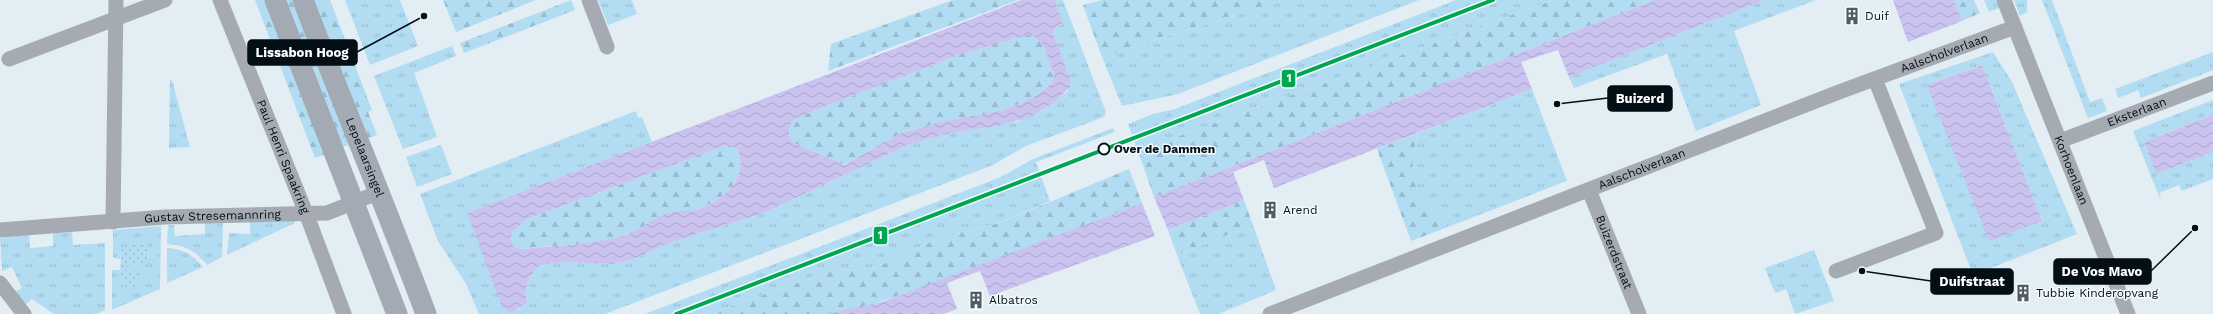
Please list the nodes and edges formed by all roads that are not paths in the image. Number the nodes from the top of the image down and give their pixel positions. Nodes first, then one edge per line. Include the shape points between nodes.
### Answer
1 (116, 0) edge
2 (165, 0) edge
3 (220, 0) edge
4 (275, 0) edge
5 (303, 0) edge
6 (589, 0) edge
7 (2004, 0) edge
8 (116, 20) junction
9 (2015, 27) junction
10 (607, 47) dead end
11 (9, 59) dead end
12 (1875, 79) junction
13 (2213, 83) edge
14 (2060, 141) junction
15 (1589, 190) junction
16 (380, 192) junction
17 (355, 202) junction
18 (306, 213) junction
19 (113, 222) junction
20 (0, 230) edge
21 (1836, 271) dead end
22 (0, 283) edge
23 (1306, 308) edge
24 (24, 314) edge
25 (344, 314) edge
26 (396, 314) edge
27 (426, 314) edge
28 (1270, 314) edge
29 (1639, 314) edge
30 (2128, 314) edge

1 - 8 street
2 - 8 street
3 - 18 street, Paul Henri Spaakring
4 - 17 street via 335,157
5 - 16 street, Lepelaarsingel via 363,156
6 - 10 street
7 - 9 street, Korhoenlaan
8 - 11 street
8 - 19 street
9 - 12 street, Aalscholverlaan
9 - 14 street, Korhoenlaan
12 - 15 street, Aalscholverlaan
12 - 21 street via 1936,233
13 - 14 street, Eksterlaan
14 - 30 street, Korhoenlaan
15 - 23 street, Aalscholverlaan
15 - 29 street, Buizerdstraat
16 - 17 street, Gustav Stresemannring
16 - 27 street, Lepelaarsingel
17 - 18 street, Gustav Stresemannring via 326,213
17 - 26 street
18 - 19 street, Gustav Stresemannring via 165,217
18 - 25 street, Paul Henri Spaakring
19 - 20 street, Gustav Stresemannring
22 - 24 street
23 - 28 street, Aalscholverlaan

